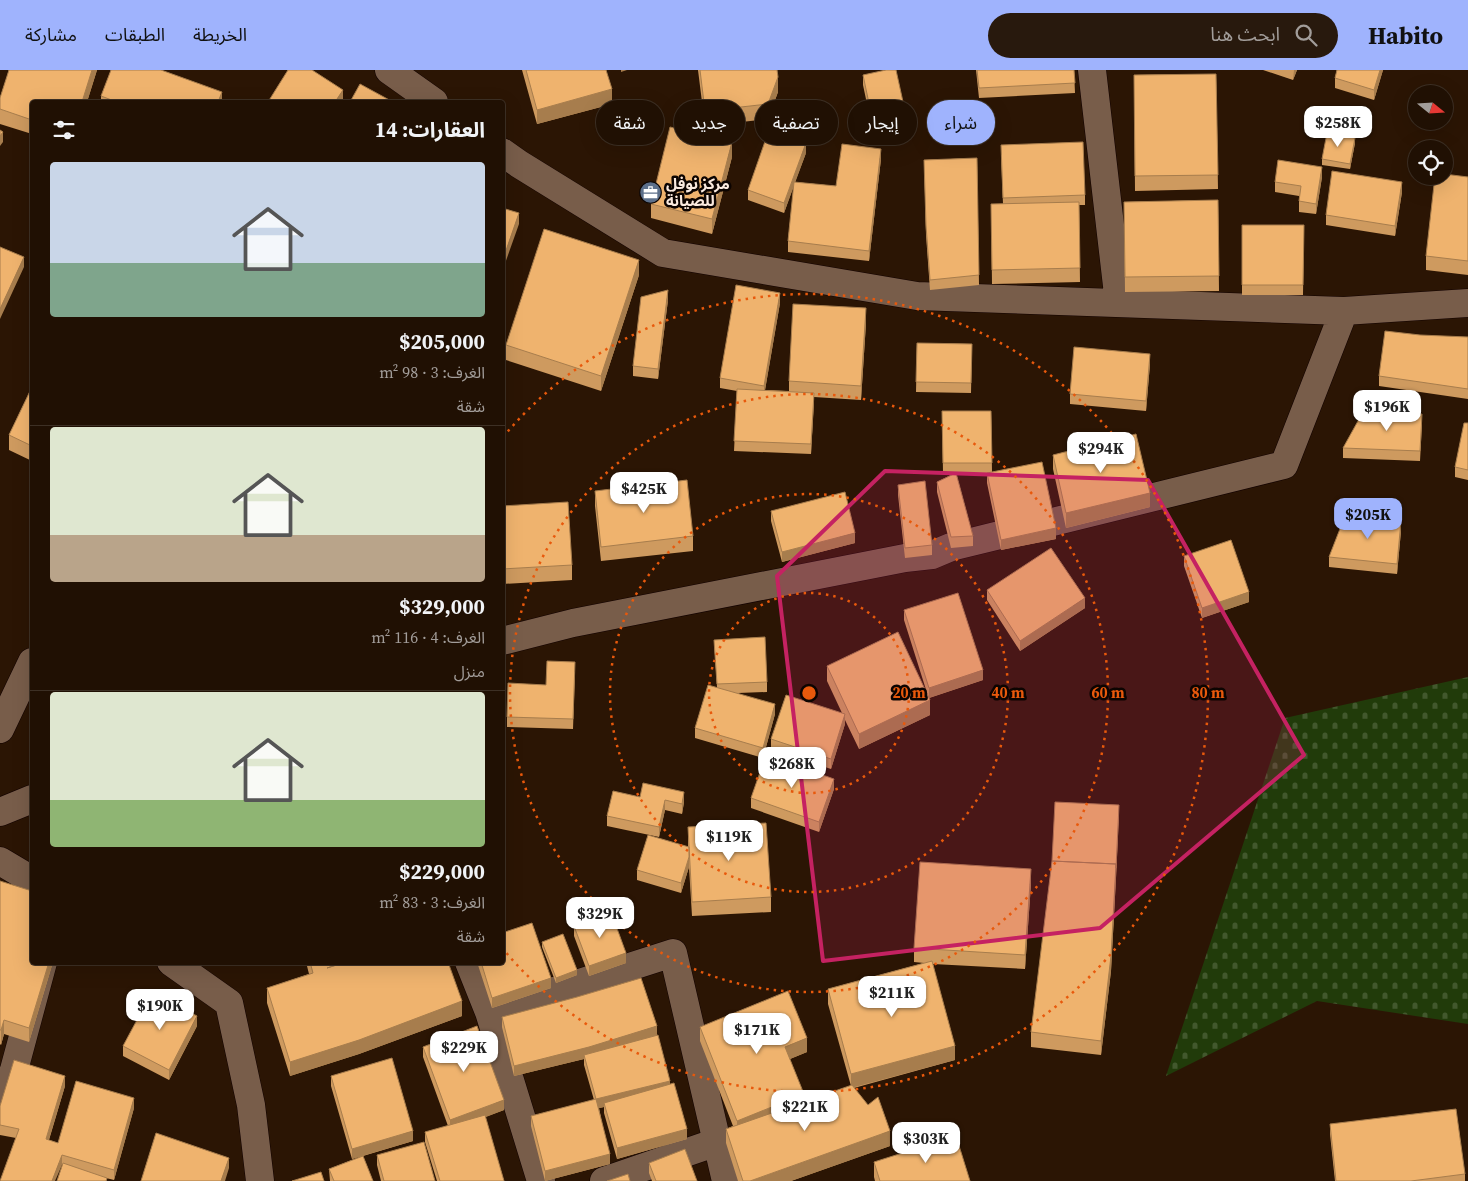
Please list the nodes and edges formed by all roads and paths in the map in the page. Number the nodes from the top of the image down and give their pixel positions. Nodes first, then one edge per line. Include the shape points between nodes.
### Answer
1 (389, 70) edge
2 (1092, 70) edge
3 (431, 100) edge
4 (505, 154) edge
5 (1468, 303) edge
6 (1119, 304) junction
7 (1344, 311) junction
8 (505, 639) edge
9 (30, 666) edge
10 (0, 730) edge
11 (30, 800) edge
12 (0, 812) edge
13 (0, 861) edge
14 (30, 879) edge
15 (42, 965) edge
16 (175, 965) edge
17 (470, 965) edge
18 (489, 1012) junction
19 (0, 1105) edge
20 (718, 1142) junction
21 (260, 1181) edge
22 (541, 1181) edge
23 (604, 1181) edge
24 (726, 1181) edge

1 - 3 street
2 - 6 street
4 - 6 street via 663,253 917,296
5 - 7 street
6 - 7 street
7 - 8 street via 1284,465 932,555 573,623
9 - 10 street
11 - 12 street
13 - 14 street
15 - 19 street via 14,1070
16 - 21 street via 228,1003 251,1105
17 - 18 street
18 - 20 street via 673,953
18 - 22 street
20 - 23 street
20 - 24 street

